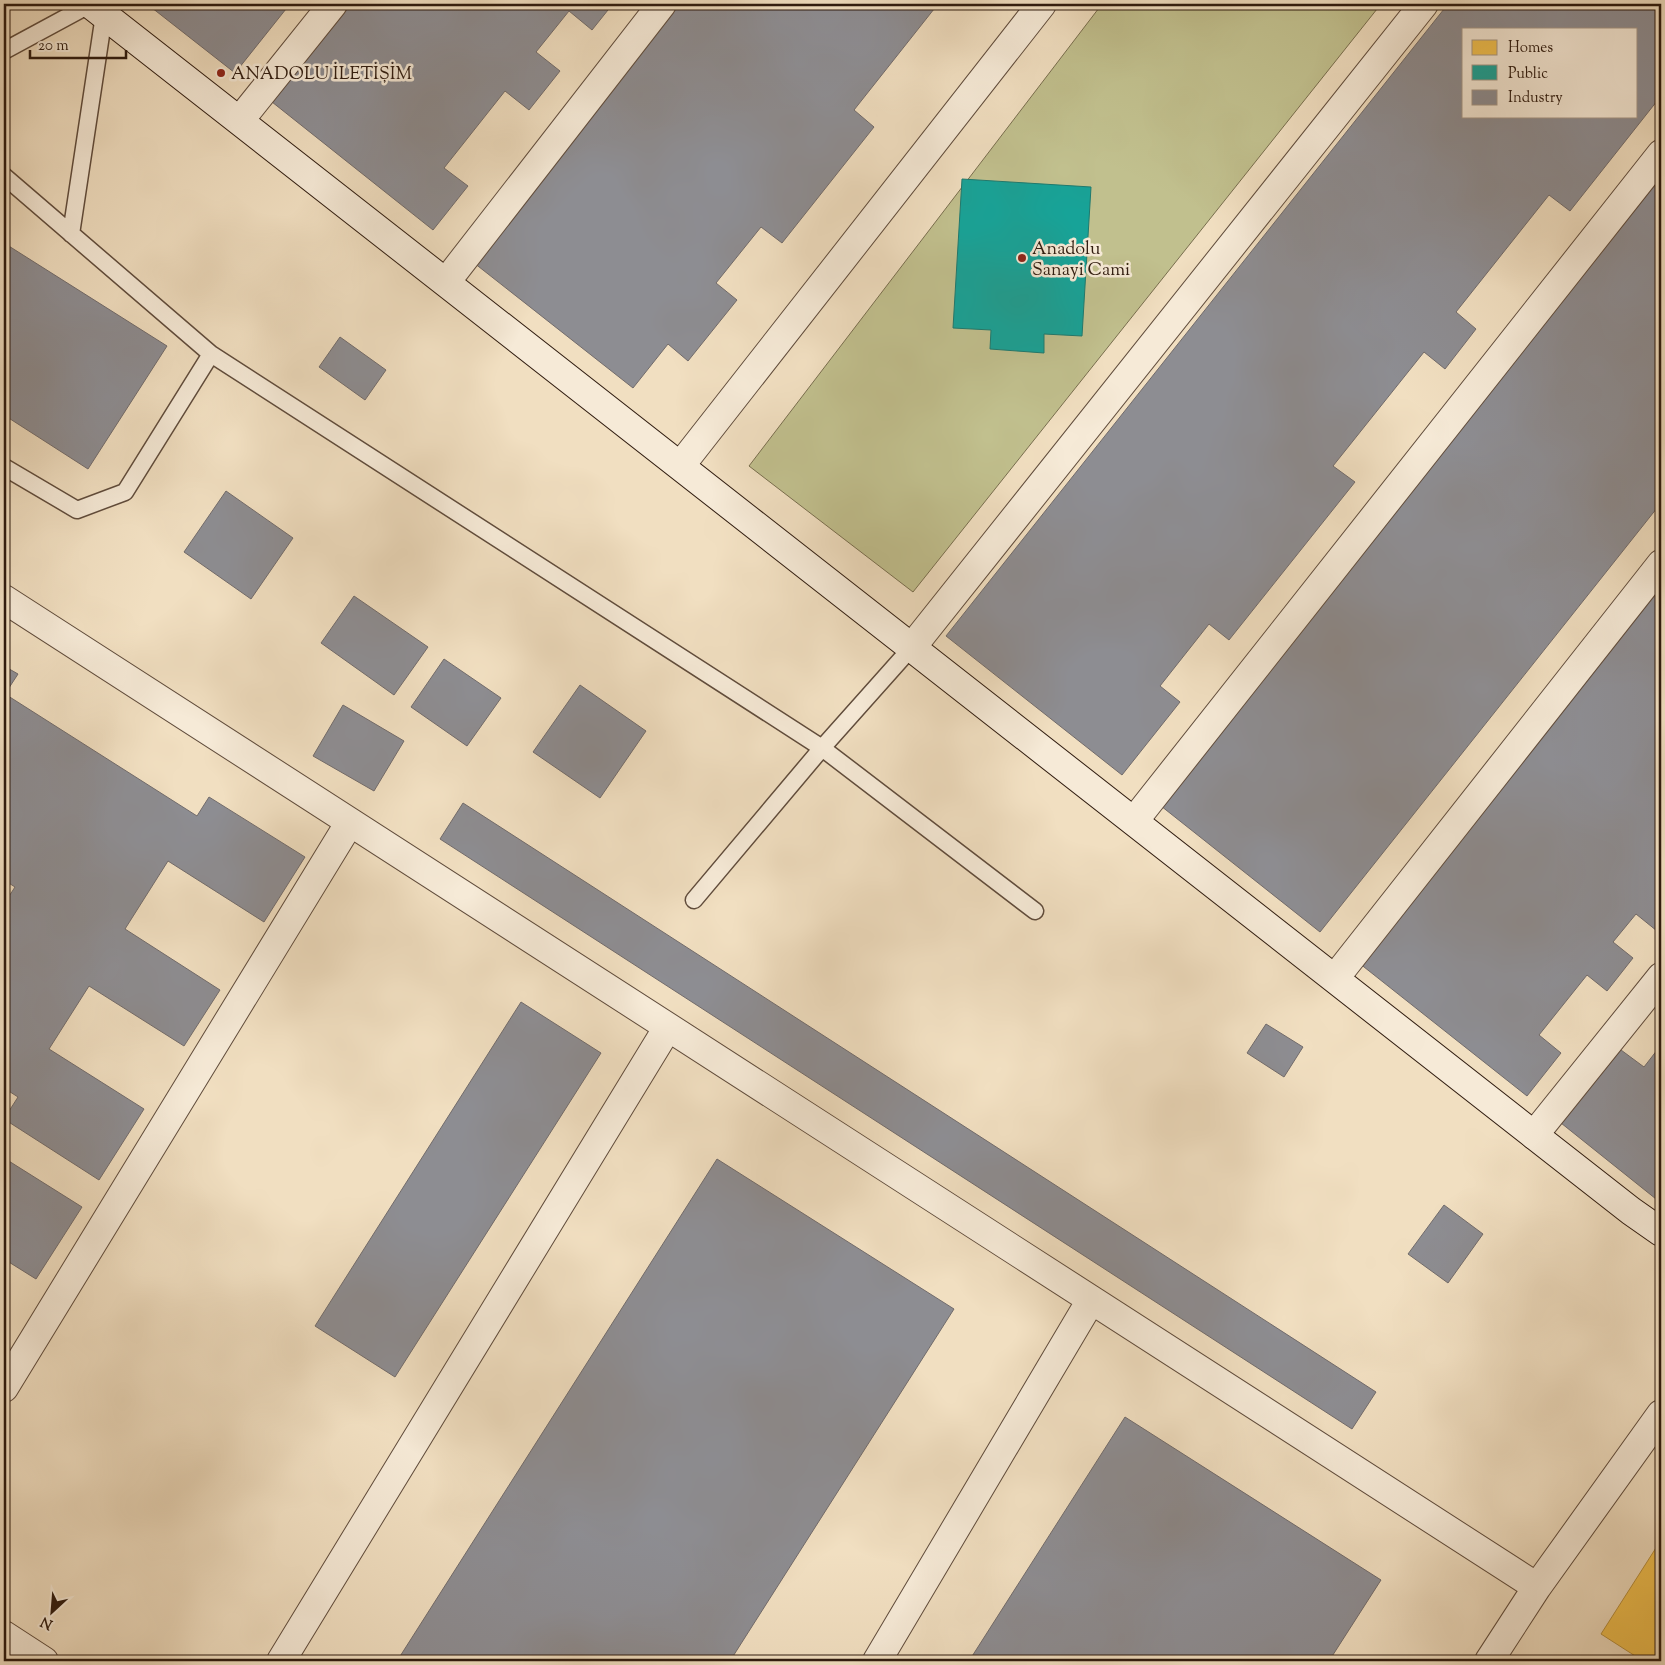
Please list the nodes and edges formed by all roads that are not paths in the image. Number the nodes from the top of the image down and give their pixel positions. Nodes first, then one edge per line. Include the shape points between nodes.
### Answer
1 (333, 4) edge
2 (662, 4) edge
3 (1042, 4) edge
4 (1424, 4) edge
5 (95, 8) edge
6 (4, 51) edge
7 (240, 120) junction
8 (1661, 154) edge
9 (4, 176) edge
10 (71, 234) junction
11 (446, 282) junction
12 (210, 354) junction
13 (681, 465) junction
14 (4, 467) edge
15 (1661, 564) edge
16 (4, 599) edge
17 (912, 647) junction
18 (822, 748) junction
19 (1134, 821) junction
20 (350, 822) junction
21 (694, 900) dead end
22 (1035, 911) dead end
23 (1661, 977) edge
24 (1335, 978) junction
25 (668, 1027) junction
26 (1534, 1135) junction
27 (1661, 1232) edge
28 (1091, 1300) junction
29 (4, 1388) edge
30 (1661, 1414) edge
31 (1537, 1587) junction
32 (4, 1635) edge
33 (44, 1661) edge
34 (281, 1661) edge
35 (877, 1661) edge
36 (1489, 1661) edge

1 - 7 street
2 - 11 street
3 - 13 street
4 - 17 street
5 - 6 lane
5 - 7 street
5 - 10 lane
7 - 11 street
8 - 19 street
9 - 10 lane
10 - 12 lane
11 - 13 street
12 - 14 lane via 125,492 77,510
12 - 18 lane
13 - 17 street
15 - 24 street
16 - 20 street
17 - 18 lane
17 - 19 street
18 - 21 lane
18 - 22 lane
19 - 24 street
20 - 25 street
20 - 29 street
23 - 26 street
24 - 26 street
25 - 28 street
25 - 34 street
26 - 27 street
28 - 31 street
28 - 35 street
30 - 31 street
31 - 36 street
32 - 33 street

